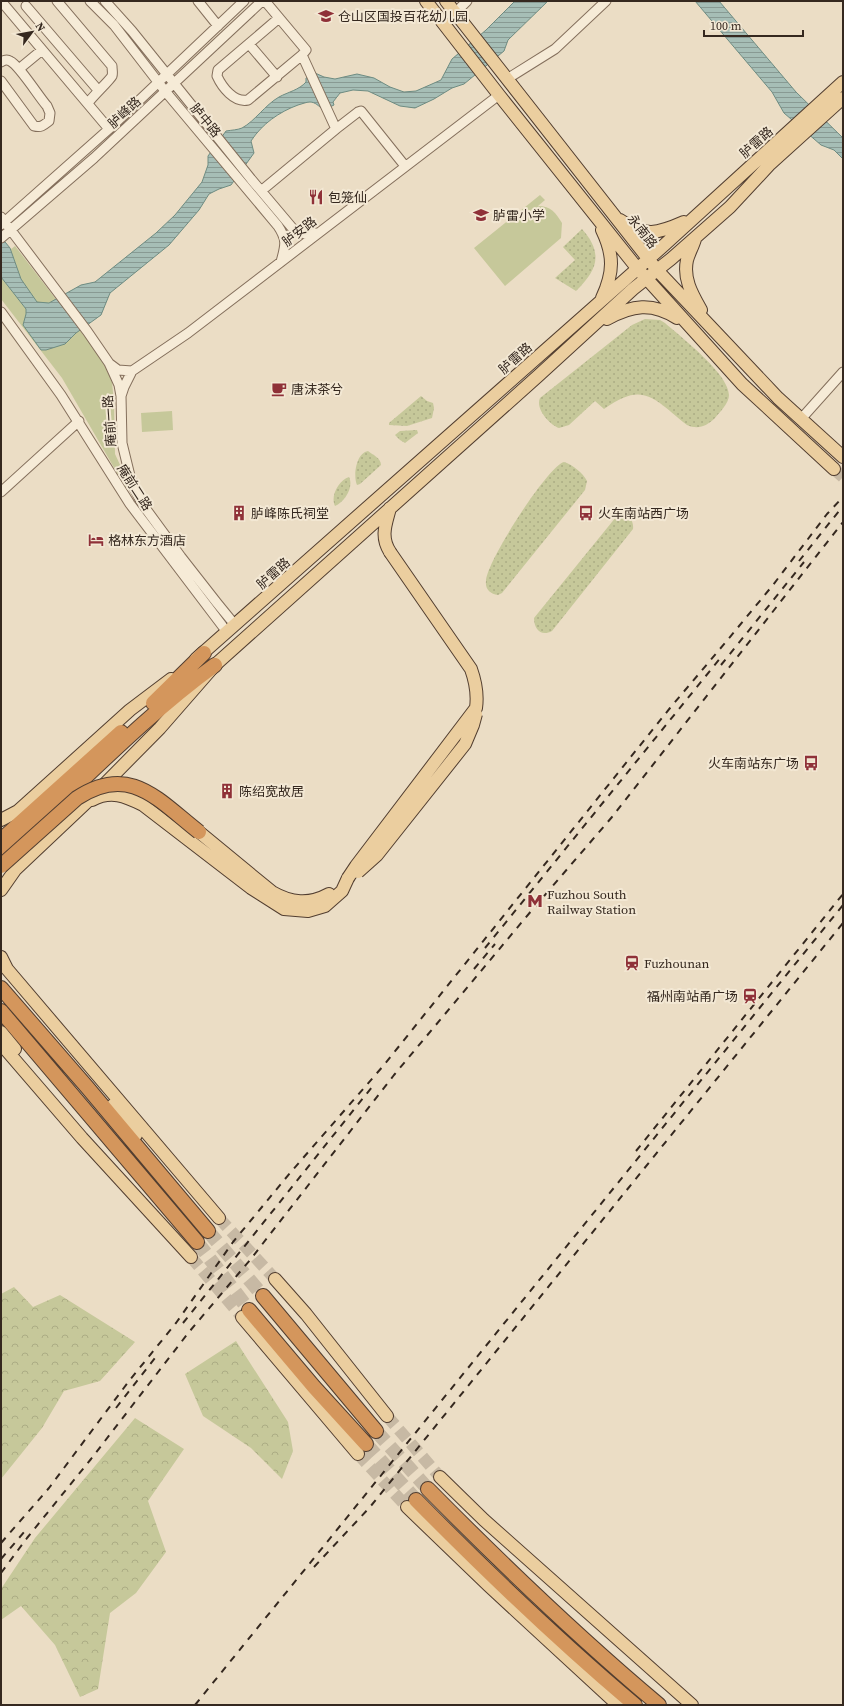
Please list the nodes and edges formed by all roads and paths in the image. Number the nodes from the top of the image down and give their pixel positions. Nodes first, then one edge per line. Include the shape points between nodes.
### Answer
1 (1, 1) edge
2 (57, 1) edge
3 (90, 1) edge
4 (104, 1) edge
5 (198, 1) edge
6 (244, 1) edge
7 (262, 1) edge
8 (265, 1) edge
9 (426, 1) edge
10 (446, 1) edge
11 (467, 1) edge
12 (606, 1) edge
13 (29, 3) edge
14 (455, 13) junction
15 (14, 16) junction
16 (279, 18) junction
17 (218, 26) junction
18 (249, 44) junction
19 (42, 50) junction
20 (302, 54) junction
21 (1, 62) edge
22 (19, 69) junction
23 (167, 74) junction
24 (277, 76) junction
25 (507, 79) junction
26 (1, 81) edge
27 (174, 82) junction
28 (843, 82) edge
29 (158, 83) junction
30 (98, 90) junction
31 (165, 91) junction
32 (499, 95) junction
33 (843, 98) edge
34 (88, 103) junction
35 (819, 112) junction
36 (110, 127) junction
37 (336, 129) junction
38 (405, 166) junction
39 (261, 191) junction
40 (613, 215) junction
41 (595, 216) junction
42 (694, 218) junction
43 (2, 221) edge
44 (317, 233) junction
45 (6, 235) edge
46 (695, 237) junction
47 (648, 259) junction
48 (281, 262) junction
49 (637, 268) junction
50 (657, 270) junction
51 (646, 279) junction
52 (601, 301) junction
53 (1, 312) edge
54 (689, 325) junction
55 (710, 326) junction
56 (590, 328) junction
57 (109, 363) junction
58 (132, 371) junction
59 (843, 372) edge
60 (121, 396) junction
61 (801, 419) junction
62 (79, 421) junction
63 (843, 457) tunnel mouth
64 (834, 469) tunnel mouth
65 (1, 492) edge
66 (390, 508) junction
67 (231, 629) junction
68 (204, 653) junction
69 (215, 665) junction
70 (140, 721) junction
71 (87, 802) junction
72 (18, 811) junction
73 (1, 820) edge
74 (1, 826) edge
75 (195, 837) junction
76 (1, 840) edge
77 (1, 856) edge
78 (8, 868) edge
79 (1, 876) edge
80 (1, 890) edge
81 (1, 957) edge
82 (4, 966) edge
83 (1, 988) edge
84 (1, 1012) edge
85 (1, 1026) edge
86 (1, 1032) edge
87 (63, 1036) junction
88 (1, 1044) edge
89 (82, 1107) junction
90 (82, 1138) junction
91 (186, 1204) junction
92 (219, 1218) tunnel mouth
93 (208, 1230) tunnel mouth
94 (196, 1242) tunnel mouth
95 (191, 1258) tunnel mouth
96 (275, 1279) tunnel mouth
97 (263, 1296) tunnel mouth
98 (246, 1314) tunnel mouth
99 (388, 1416) tunnel mouth
100 (376, 1431) tunnel mouth
101 (362, 1449) tunnel mouth
102 (440, 1477) tunnel mouth
103 (428, 1489) tunnel mouth
104 (412, 1503) joint
105 (618, 1705) edge
106 (635, 1705) edge
107 (659, 1705) edge
108 (692, 1705) edge

1 - 15 street
2 - 30 street via 112,66 111,78
3 - 29 street, 胪中路 via 114,25
4 - 23 street, 胪中路
5 - 17 street
6 - 17 street, 胪峰路
7 - 27 street, 胪峰路
8 - 16 street
9 - 32 main road
10 - 14 main road, 永南路
11 - 14 street
12 - 25 street via 555,48
13 - 15 street
13 - 30 street
14 - 25 main road, 永南路
15 - 19 street
16 - 18 street
16 - 20 street via 306,50
17 - 23 street, 胪峰路
18 - 24 street
18 - 24 street via 218,70 216,76 219,82 235,98 244,101 254,97
19 - 22 street
19 - 34 street
20 - 24 street
20 - 37 street
21 - 22 street via 11,61
22 - 26 street via 50,112 49,121 43,126 34,126
23 - 27 street, 胪中路
23 - 29 street, 胪峰路
25 - 40 main road, 永南路
27 - 31 street, 胪峰路
27 - 39 street, 胪中路
28 - 35 main road, 胪雷路
29 - 31 street, 胪中路
29 - 36 street, 胪峰路
30 - 34 street
31 - 45 street, 胪峰路
31 - 48 street, 胪中路 via 283,234 286,244
32 - 38 street, 胪安路
32 - 41 main road
33 - 35 main road, 胪雷路
34 - 36 street via 93,105
35 - 42 main road, 胪雷路 via 790,130
35 - 46 main road, 胪雷路 via 804,133 770,164 730,207
36 - 43 street, 胪峰路
37 - 38 street via 361,111
37 - 39 street
38 - 44 street, 胪安路
39 - 44 street, 胪中路 via 294,230 301,234
40 - 42 main road via 642,232 668,229
40 - 47 main road, 永南路
41 - 49 main road
41 - 52 main road via 612,263
42 - 47 main road, 胪雷路
43 - 45 street, 庵前一路
44 - 48 street, 胪安路
45 - 57 street, 庵前一路 via 63,300
46 - 50 main road, 胪雷路
46 - 55 main road via 687,259 686,272 689,289
47 - 49 main road, 胪雷路
47 - 50 main road, 永南路
48 - 58 street, 胪安路 via 188,333
49 - 51 main road
49 - 52 main road, 胪雷路
50 - 51 main road, 胪雷路
50 - 55 main road, 永南路
51 - 54 main road
51 - 56 main road, 胪雷路
52 - 67 main road, 胪雷路
53 - 62 street, 庵前二路
54 - 56 main road via 664,310 645,307 620,312
54 - 64 main road via 742,384
55 - 61 main road, 永南路
56 - 66 main road, 胪雷路
57 - 58 street via 118,370
57 - 60 street, 庵前一路
58 - 60 street
59 - 61 street
60 - 67 street, 庵前一路 via 122,443 132,484 143,505 217,603
61 - 63 main road, 永南路
62 - 65 street
62 - 67 street, 庵前二路 via 130,504
66 - 69 main road, 胪雷路
66 - 75 main road, bridge via 383,536 384,542 471,669 476,682 476,708 348,878 319,900 289,900 272,892
67 - 68 main road, 胪雷路
68 - 70 highway
68 - 72 main road, 胪雷路 via 130,710
69 - 70 highway
69 - 71 main road, 胪雷路 via 160,728
70 - 76 highway
70 - 77 highway via 48,814
71 - 75 main road via 109,794 132,799 166,822
71 - 78 main road, 胪雷路
72 - 73 main road
72 - 74 main road
75 - 78 highway, bridge via 149,793 131,785 106,784 77,798
78 - 79 main road
78 - 80 main road
81 - 82 main road
82 - 87 main road
83 - 91 highway
84 - 89 highway
85 - 89 highway via 54,1082
86 - 90 main road
87 - 91 main road
87 - 92 main road
88 - 90 main road
89 - 94 highway
90 - 95 main road
91 - 93 highway
96 - 99 main road
97 - 100 highway
98 - 101 highway via 314,1387
102 - 108 main road via 484,1520
103 - 107 highway via 547,1606
104 - 105 main road via 488,1586
104 - 106 highway

